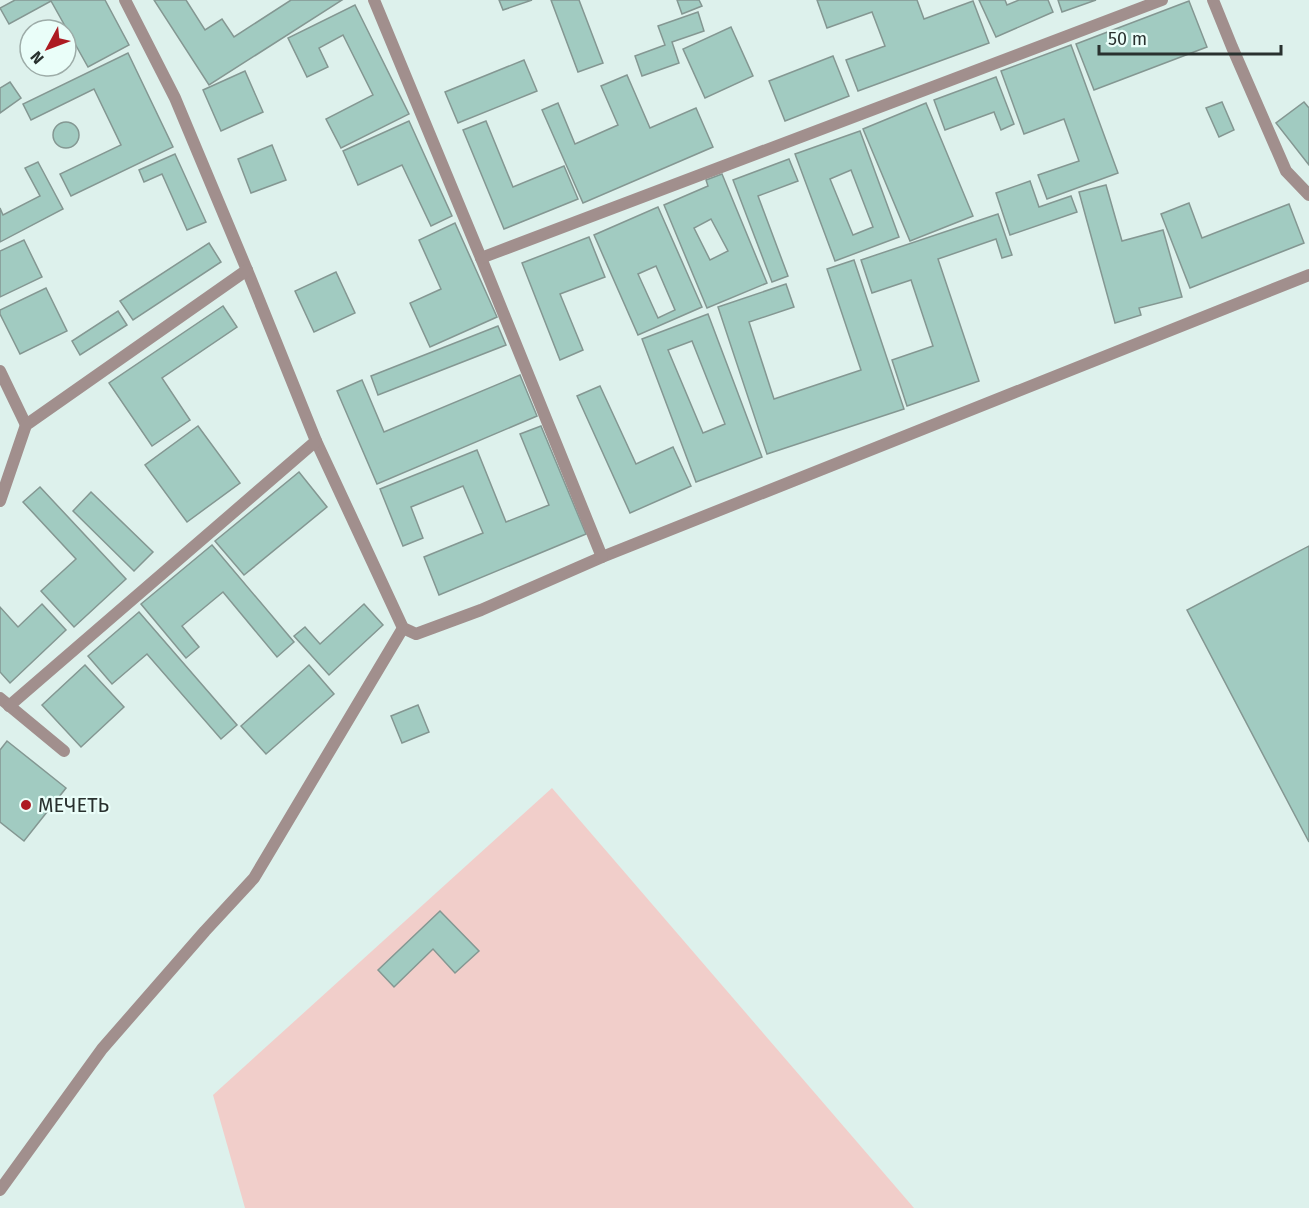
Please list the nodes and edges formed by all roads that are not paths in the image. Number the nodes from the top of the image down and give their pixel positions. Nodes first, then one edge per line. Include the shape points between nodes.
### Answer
1 (125, 0) edge
2 (374, 0) edge
3 (1162, 0) edge
4 (1213, 0) edge
5 (1309, 195) edge
6 (481, 258) junction
7 (247, 270) junction
8 (1309, 275) edge
9 (0, 371) edge
10 (26, 425) junction
11 (316, 441) junction
12 (0, 501) edge
13 (602, 557) junction
14 (403, 628) junction
15 (5, 702) edge
16 (64, 751) dead end
17 (0, 1190) edge

1 - 7 street via 175,98
2 - 6 street
3 - 6 street
4 - 5 street via 1286,171
6 - 13 street
7 - 10 street
7 - 11 street
8 - 13 street
9 - 10 street
10 - 12 street
11 - 14 street
11 - 15 street
13 - 14 street via 416,634
14 - 17 street via 254,878 102,1049
15 - 16 street

